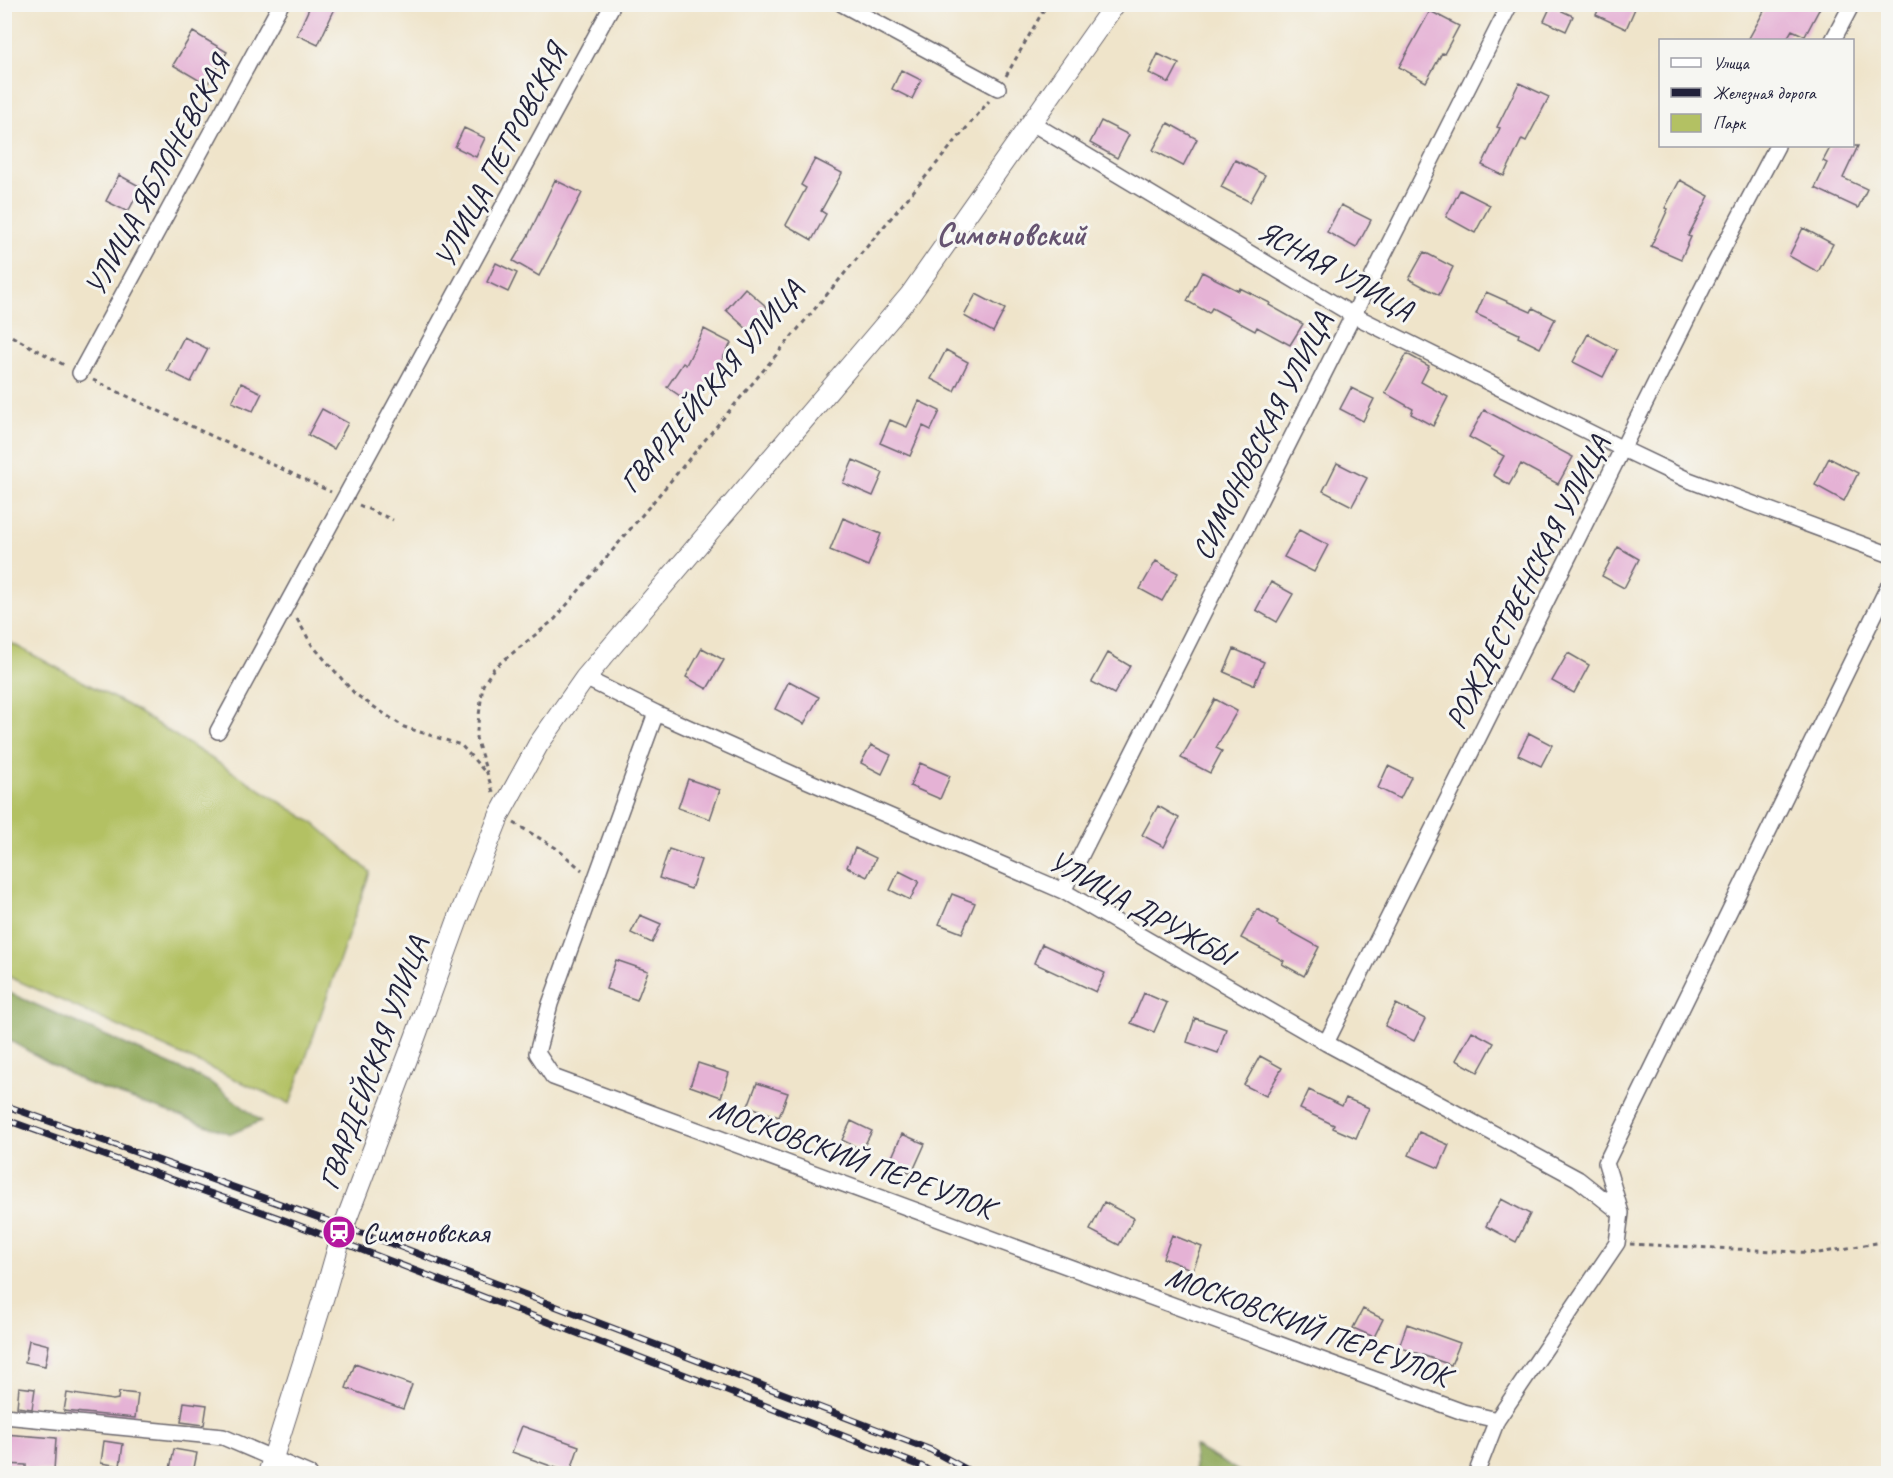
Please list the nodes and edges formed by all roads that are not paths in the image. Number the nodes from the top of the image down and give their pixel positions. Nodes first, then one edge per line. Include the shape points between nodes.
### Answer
1 (281, 4) edge
2 (613, 4) edge
3 (842, 4) edge
4 (1115, 4) edge
5 (1510, 4) edge
6 (1852, 4) edge
7 (1834, 39) edge
8 (998, 88) road end
9 (1032, 123) junction
10 (1777, 147) edge
11 (1353, 315) junction
12 (80, 374) road end
13 (1623, 450) junction
14 (1888, 554) edge
15 (1888, 587) edge
16 (585, 678) junction
17 (656, 713) junction
18 (218, 731) dead end
19 (1063, 891) junction
20 (1326, 1043) junction
21 (1621, 1212) junction
22 (4, 1416) edge
23 (1497, 1420) junction
24 (270, 1466) edge
25 (309, 1473) edge
26 (1476, 1473) edge

1 - 12 street, УЛИЦА ЯБЛОНЕВСКАЯ
2 - 18 street, УЛИЦА ПЕТРОВСКАЯ
3 - 8 street
4 - 9 street, ГВАРДЕЙСКАЯ УЛИЦА
5 - 11 street, СИМОНОВСКАЯ УЛИЦА
6 - 7 street
9 - 11 street, ЯСНАЯ УЛИЦА
9 - 16 street, ГВАРДЕЙСКАЯ УЛИЦА via 910,295
10 - 13 street, РОЖДЕСТВЕНСКАЯ УЛИЦА
11 - 13 street, ЯСНАЯ УЛИЦА
11 - 19 street, СИМОНОВСКАЯ УЛИЦА
13 - 14 street, ЯСНАЯ УЛИЦА via 1686,479
13 - 20 street, РОЖДЕСТВЕНСКАЯ УЛИЦА
15 - 21 street via 1606,1163
16 - 17 street, УЛИЦА ДРУЖБЫ
16 - 24 street, ГВАРДЕЙСКАЯ УЛИЦА via 538,745 500,814 344,1226
17 - 19 street, УЛИЦА ДРУЖБЫ
17 - 23 street, МОСКОВСКИЙ ПЕРЕУЛОК via 550,1004 537,1053 553,1077 1463,1413
19 - 20 street, УЛИЦА ДРУЖБЫ
20 - 21 street, УЛИЦА ДРУЖБЫ via 1578,1179
21 - 23 street via 1617,1243
22 - 24 street via 223,1437
23 - 26 street
24 - 25 street

